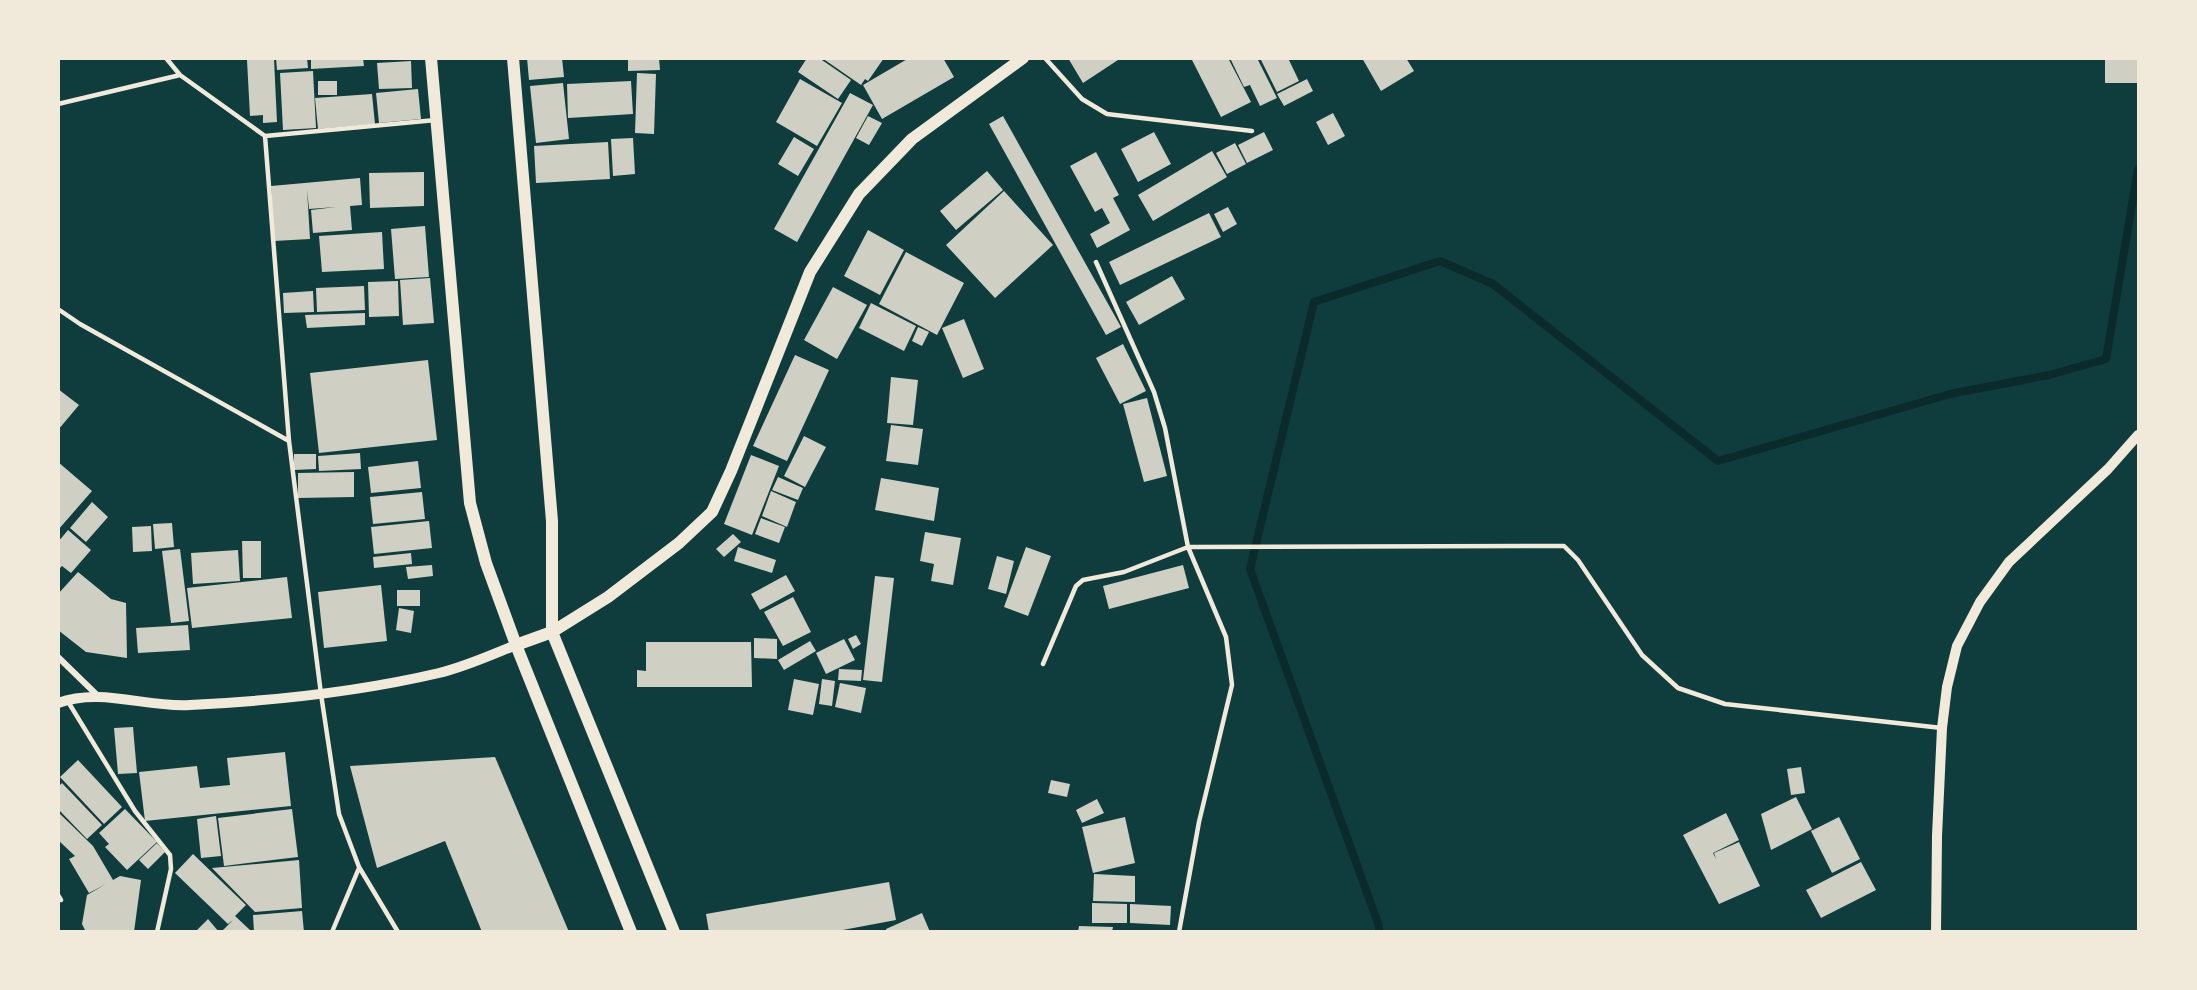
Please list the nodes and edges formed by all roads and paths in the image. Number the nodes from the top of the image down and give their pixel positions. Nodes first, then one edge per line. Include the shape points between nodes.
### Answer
1 (166, 58) edge
2 (431, 58) edge
3 (513, 58) edge
4 (1023, 58) edge
5 (1045, 58) edge
6 (180, 75) junction
7 (58, 104) edge
8 (437, 120) junction
9 (1252, 131) dead end
10 (265, 136) junction
11 (1096, 262) dead end
12 (58, 309) edge
13 (2139, 435) edge
14 (289, 441) junction
15 (1188, 547) junction
16 (552, 632) junction
17 (516, 645) junction
18 (58, 657) edge
19 (1043, 664) dead end
20 (321, 694) junction
21 (98, 696) junction
22 (63, 702) edge
23 (1942, 729) junction
24 (359, 867) junction
25 (157, 932) edge
26 (332, 932) edge
27 (398, 932) edge
28 (631, 932) edge
29 (674, 932) edge
30 (1179, 932) edge
31 (1936, 932) edge

1 - 6 lane
2 - 8 main road
3 - 16 main road via 552,521
4 - 16 main road via 912,139 860,194 810,272 712,512 679,543 608,597
5 - 9 lane via 1082,99 1107,114
6 - 7 lane
6 - 10 lane
8 - 10 lane
8 - 17 main road via 470,503 486,563
10 - 14 lane
11 - 15 lane via 1155,392 1166,428
12 - 14 lane
13 - 23 street via 2009,562 1980,602 1957,646
14 - 20 lane
15 - 19 lane via 1124,572 1083,580 1076,586
15 - 23 lane via 1564,546 1578,560 1642,655 1678,688 1725,704
15 - 30 lane via 1226,637 1232,685 1199,822
16 - 17 main road
16 - 29 main road
17 - 20 street via 441,673
17 - 28 main road
18 - 21 street
20 - 21 street via 186,706
20 - 24 lane via 339,814
21 - 22 street
22 - 25 lane via 135,811 170,855 171,869
23 - 31 street
24 - 26 lane
24 - 27 lane

